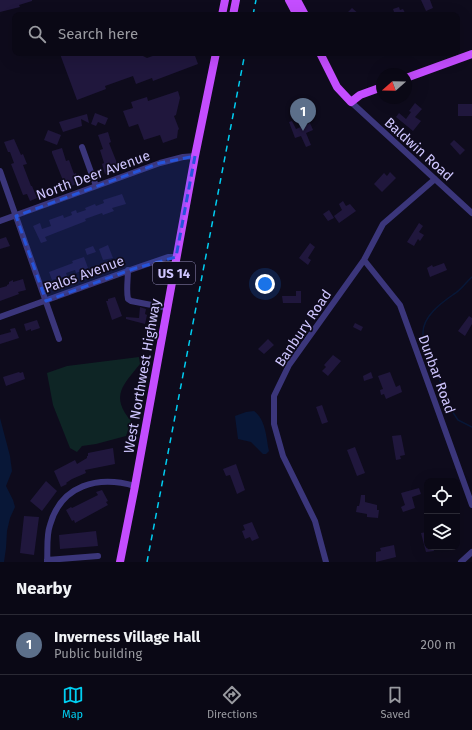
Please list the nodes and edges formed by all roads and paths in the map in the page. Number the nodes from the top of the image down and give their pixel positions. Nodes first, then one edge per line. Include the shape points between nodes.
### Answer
1 (225, 0) edge
2 (236, 0) edge
3 (289, 0) edge
4 (297, 0) edge
5 (223, 12) edge
6 (234, 12) edge
7 (295, 12) edge
8 (303, 12) edge
9 (472, 54) edge
10 (216, 56) edge
11 (322, 56) edge
12 (412, 76) edge
13 (376, 89) edge
14 (351, 102) junction
15 (82, 147) dead end
16 (195, 156) junction
17 (0, 171) edge
18 (435, 179) junction
19 (96, 186) junction
20 (472, 214) edge
21 (16, 216) junction
22 (0, 221) edge
23 (176, 257) junction
24 (364, 260) junction
25 (128, 270) junction
26 (46, 301) junction
27 (167, 308) junction
28 (0, 317) edge
29 (59, 339) dead end
30 (135, 486) junction
31 (472, 504) edge
32 (472, 552) edge
33 (98, 556) dead end
34 (47, 561) edge
35 (120, 562) edge
36 (326, 562) edge
37 (462, 562) edge

1 - 5 main road
2 - 6 main road
3 - 7 main road
4 - 8 main road
9 - 12 main road
10 - 16 main road, West Northwest Highway / US 14
11 - 14 main road via 337,87
13 - 14 main road via 360,95
14 - 18 street, Baldwin Road
15 - 19 street
16 - 19 street, North Deer Avenue via 160,163
16 - 23 main road, West Northwest Highway / US 14
17 - 21 street
18 - 20 street, Baldwin Road
18 - 24 street, Banbury Road via 383,224
19 - 21 street, North Deer Avenue
21 - 22 street, North Deer Avenue
21 - 26 street
23 - 25 street, Palos Avenue via 168,257
23 - 27 main road, West Northwest Highway / US 14
24 - 31 street, Dunbar Road via 400,305
24 - 36 street, Banbury Road via 289,365 274,396 274,424 282,456 315,521
25 - 26 street, Palos Avenue
25 - 27 street via 128,299
26 - 28 street, Palos Avenue
26 - 29 street
27 - 30 main road, West Northwest Highway / US 14
30 - 34 street via 102,482 81,486 70,493 54,512 49,526
30 - 35 main road, West Northwest Highway / US 14
32 - 37 street
33 - 34 street

